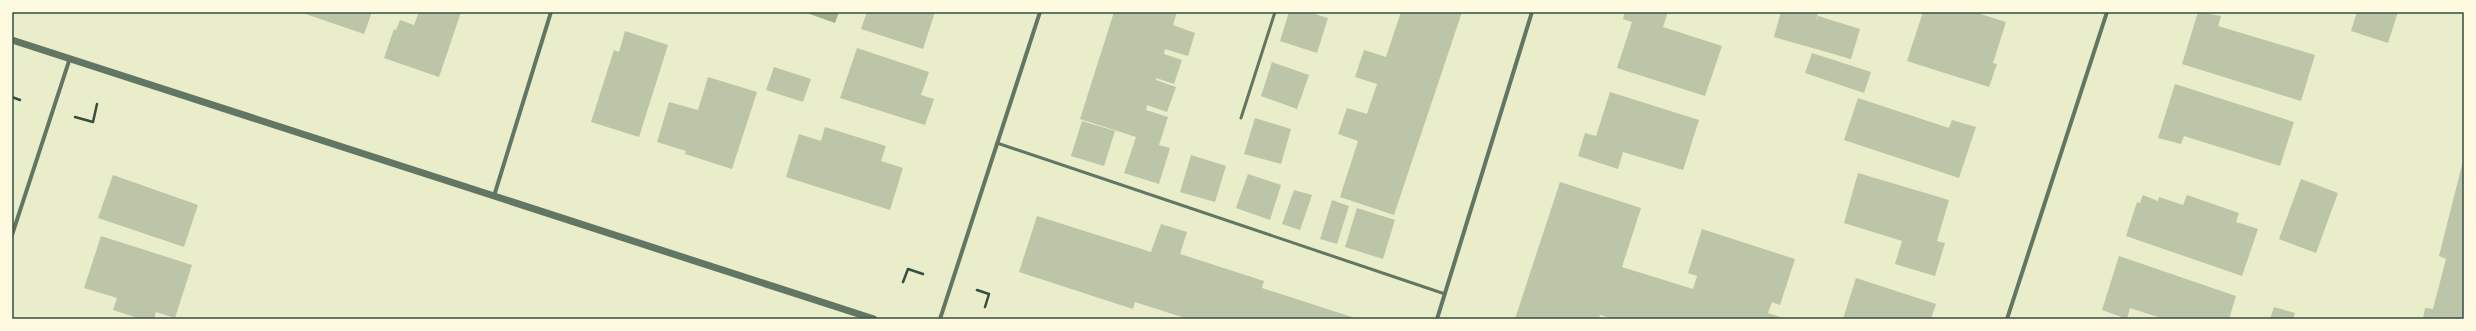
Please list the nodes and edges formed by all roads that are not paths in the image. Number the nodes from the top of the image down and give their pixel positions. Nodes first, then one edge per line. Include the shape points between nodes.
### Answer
1 (550, 12) edge
2 (1040, 12) edge
3 (1275, 12) edge
4 (1532, 12) edge
5 (2107, 12) edge
6 (12, 40) edge
7 (70, 58) junction
8 (1241, 118) dead end
9 (997, 143) junction
10 (494, 196) junction
11 (12, 235) edge
12 (1445, 294) junction
13 (874, 319) edge
14 (940, 319) edge
15 (1437, 319) edge
16 (2007, 319) edge

1 - 10 street
2 - 9 street
3 - 8 lane
4 - 12 street
5 - 16 street
6 - 7 street
7 - 10 street
7 - 11 street
9 - 12 lane
9 - 14 street
10 - 13 street
12 - 15 street

